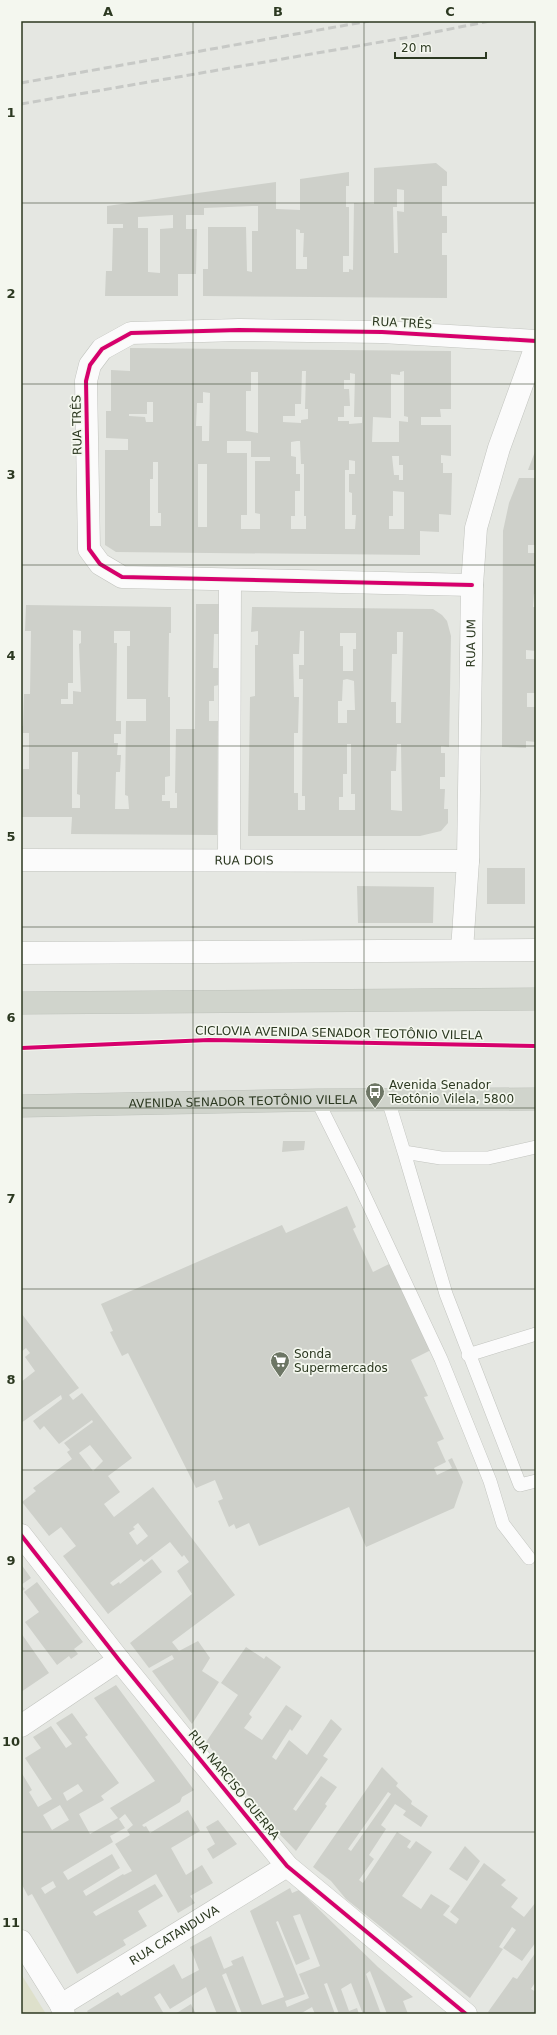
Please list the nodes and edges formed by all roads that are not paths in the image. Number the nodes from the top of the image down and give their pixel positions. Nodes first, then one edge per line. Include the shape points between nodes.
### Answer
1 (536, 341) edge
2 (536, 346) edge
3 (230, 580) junction
4 (472, 585) junction
5 (21, 860) edge
6 (228, 860) junction
7 (468, 861) junction
8 (462, 950) junction
9 (536, 950) edge
10 (21, 953) edge
11 (536, 999) edge
12 (21, 1003) edge
13 (536, 1099) edge
14 (317, 1100) junction
15 (388, 1100) junction
16 (21, 1106) edge
17 (536, 1147) edge
18 (404, 1152) junction
19 (536, 1334) edge
20 (468, 1355) junction
21 (536, 1481) edge
22 (21, 1534) edge
23 (528, 1558) dead end
24 (119, 1660) junction
25 (21, 1726) edge
26 (287, 1866) junction
27 (21, 1941) edge
28 (63, 2010) edge
29 (466, 2014) edge

1 - 3 street, RUA TRÊS via 382,332 239,330 131,333 102,348 90,365 86,381 89,549 100,564 122,577
2 - 4 street, RUA UM via 484,498 476,528
3 - 4 street, RUA TRÊS
3 - 6 street
4 - 7 street, RUA UM
5 - 6 street, RUA DOIS
6 - 7 street, RUA DOIS
7 - 8 street, RUA UM
8 - 9 street
8 - 10 street
11 - 12 main road
13 - 15 main road, AVENIDA SENADOR TEOTÔNIO VILELA
14 - 15 main road, AVENIDA SENADOR TEOTÔNIO VILELA
14 - 16 main road, AVENIDA SENADOR TEOTÔNIO VILELA
14 - 23 lane via 441,1359 490,1481 503,1524
15 - 18 lane
17 - 18 lane via 488,1158 440,1158
18 - 20 lane via 446,1294
19 - 20 lane
20 - 21 lane via 520,1485
22 - 24 street, RUA NARCISO GUERRA
24 - 25 street
24 - 26 street, RUA NARCISO GUERRA
26 - 28 street, RUA CATANDUVA
26 - 29 street, RUA NARCISO GUERRA
27 - 28 street

